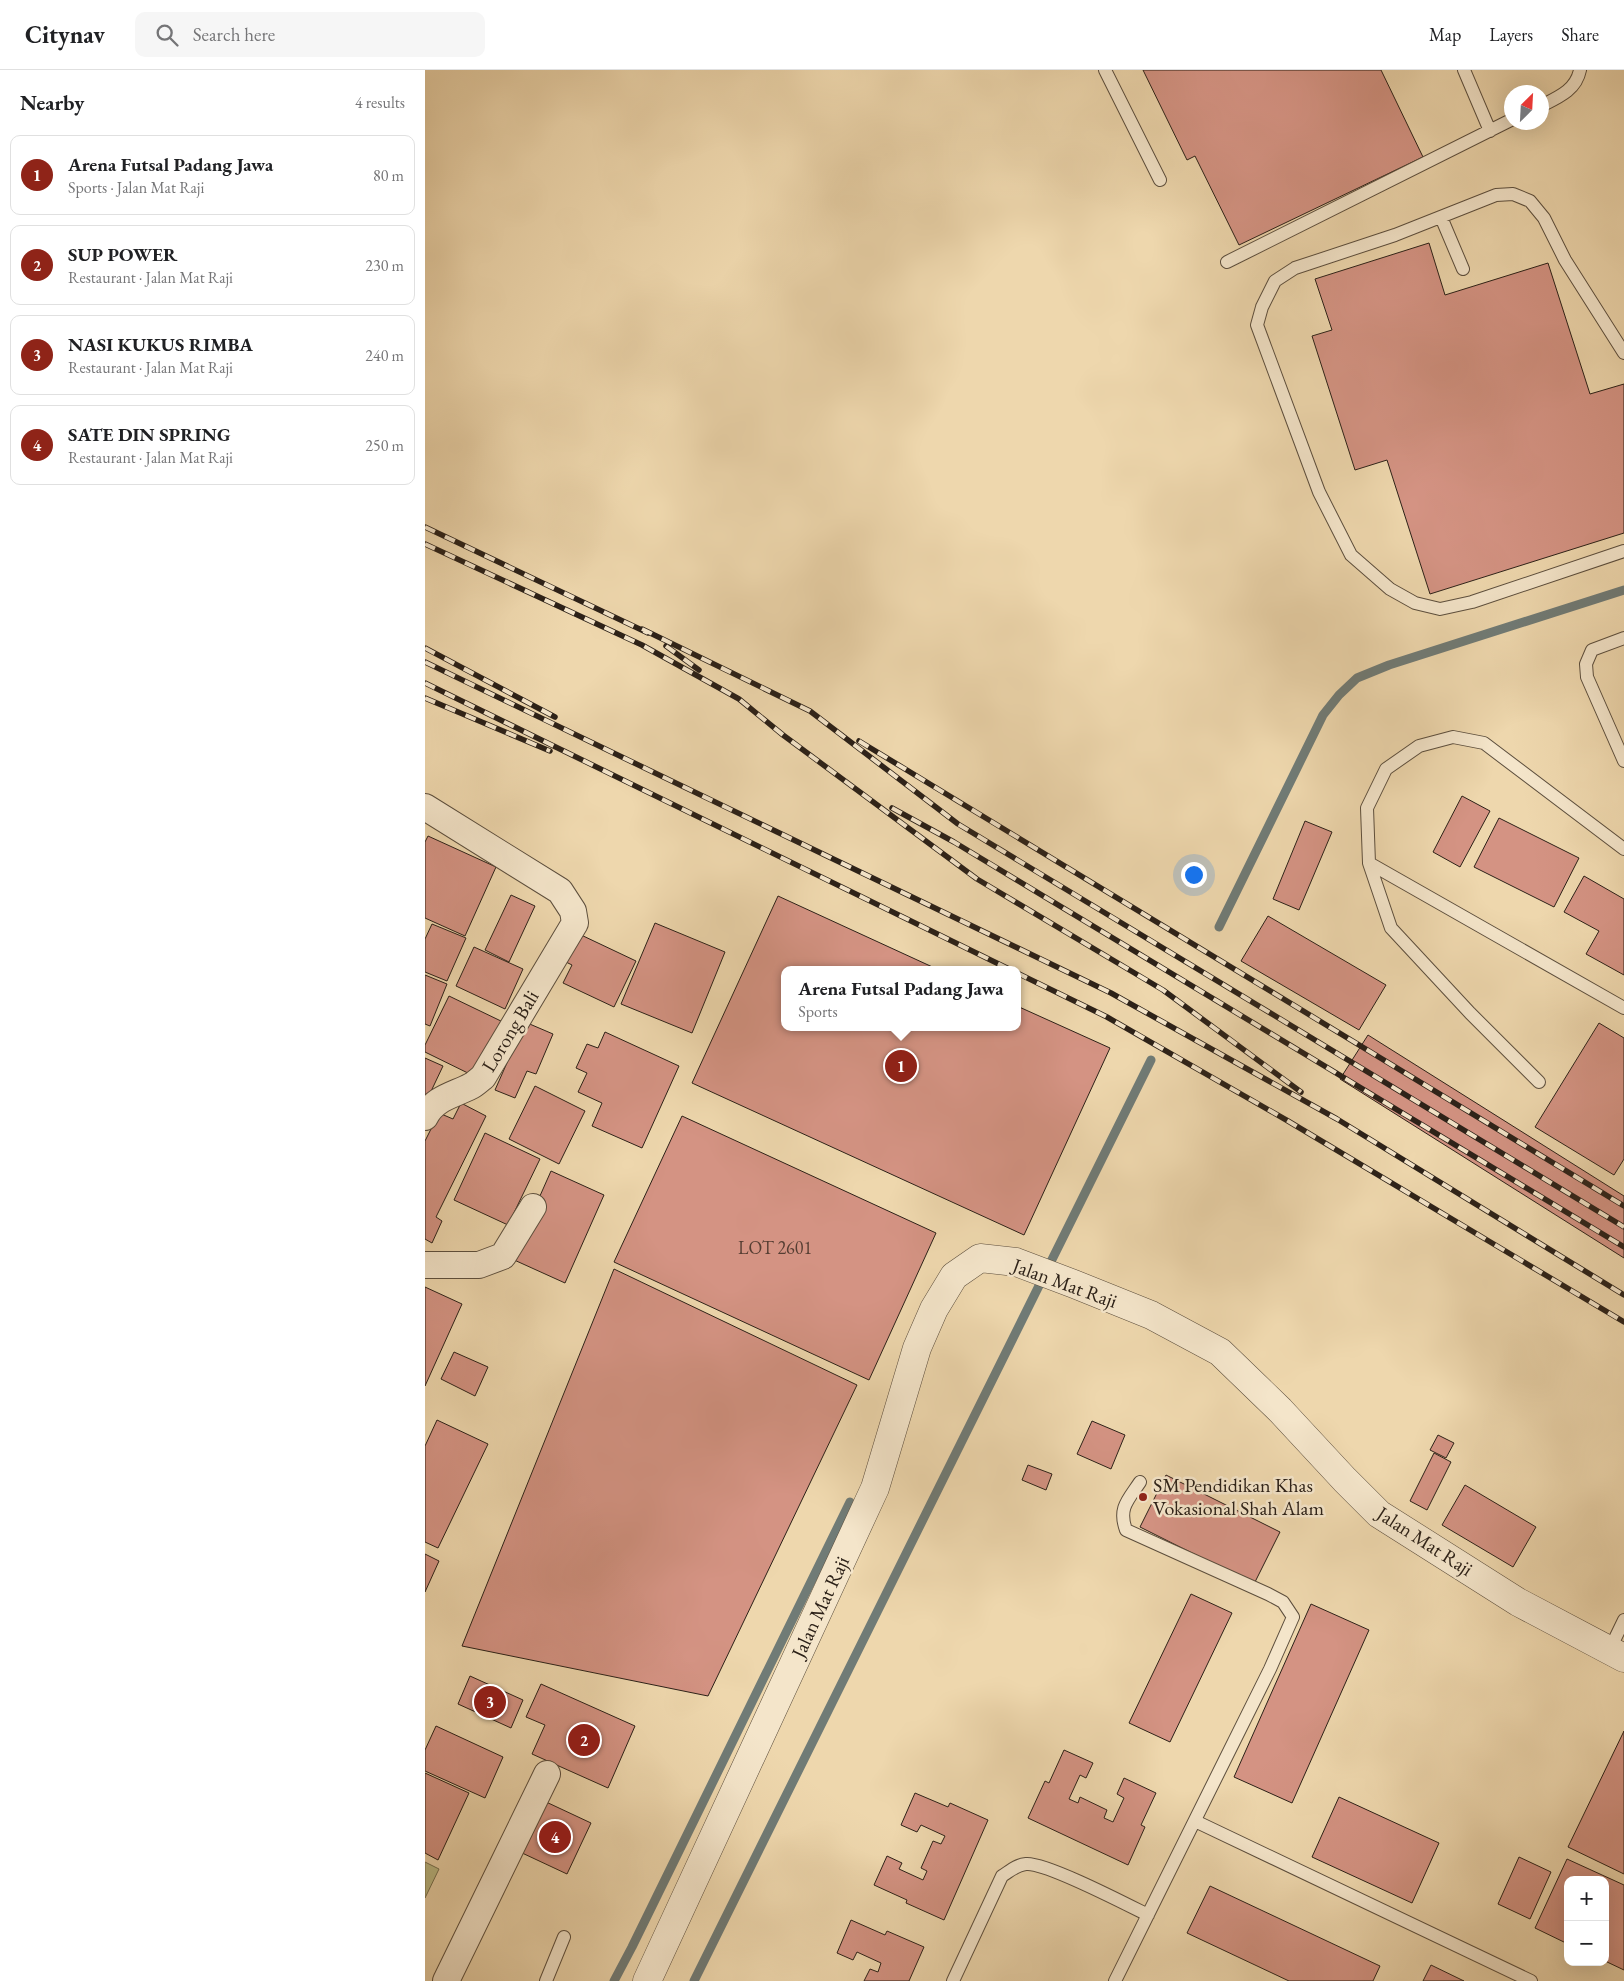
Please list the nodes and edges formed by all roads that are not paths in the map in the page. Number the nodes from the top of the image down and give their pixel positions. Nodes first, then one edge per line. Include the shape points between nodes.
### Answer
1 (1105, 70) edge
2 (1465, 70) edge
3 (1580, 70) edge
4 (1549, 102) edge
5 (1504, 124) edge
6 (1490, 131) junction
7 (1160, 180) dead end
8 (1441, 217) junction
9 (1227, 262) dead end
10 (1463, 269) dead end
11 (1624, 353) edge
12 (1624, 551) edge
13 (1624, 638) edge
14 (1624, 761) edge
15 (425, 807) edge
16 (1624, 849) edge
17 (1369, 863) junction
18 (1624, 1008) edge
19 (1539, 1082) dead end
20 (425, 1117) edge
21 (533, 1207) dead end
22 (425, 1265) edge
23 (1140, 1482) dead end
24 (1624, 1620) edge
25 (1616, 1655) edge
26 (547, 1774) dead end
27 (1195, 1821) junction
28 (1148, 1915) junction
29 (564, 1938) dead end
30 (446, 1981) edge
31 (546, 1981) edge
32 (647, 1981) edge
33 (953, 1981) edge
34 (1115, 1981) edge
35 (1531, 1981) edge

1 - 7 lane
2 - 6 lane
3 - 4 lane via 1575,85
5 - 6 lane
6 - 9 lane
8 - 10 lane
8 - 11 lane via 1496,195 1513,194 1530,201 1544,218 1565,260
8 - 12 lane via 1295,268 1275,281 1257,325 1319,492 1351,554 1390,589 1415,603 1440,609 1471,602
13 - 14 lane via 1592,650 1586,664 1587,677
15 - 20 street, Lorong Bali via 560,891 573,911 575,924 483,1077 472,1086 443,1098
16 - 17 lane via 1484,743 1453,737 1419,746 1386,769 1367,808
17 - 18 lane
17 - 19 lane via 1391,928
21 - 22 street via 503,1256 479,1265
23 - 27 lane via 1125,1505 1122,1518 1127,1530 1268,1594 1283,1602 1293,1617
24 - 25 lane
25 - 32 street, Jalan Mat Raji via 1518,1602 1379,1514 1220,1352 1151,1315 1074,1284 1016,1262 980,1258 954,1276 934,1309 917,1348 875,1488
26 - 30 street
27 - 28 lane
27 - 35 lane
28 - 33 lane via 1049,1868 1028,1863 1017,1866 1002,1876
28 - 34 lane
29 - 31 lane

